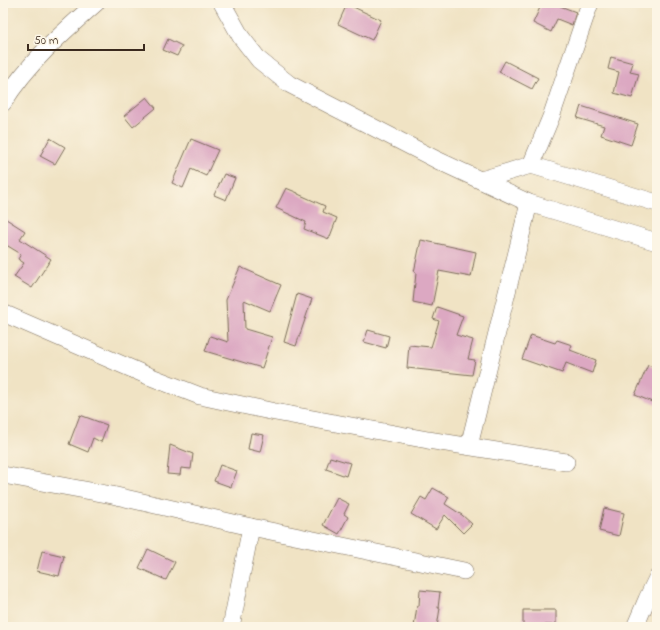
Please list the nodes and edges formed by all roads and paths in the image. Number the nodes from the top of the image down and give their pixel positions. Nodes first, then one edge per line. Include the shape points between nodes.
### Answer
1 (96, 3) edge
2 (222, 3) edge
3 (590, 3) edge
4 (6, 92) edge
5 (531, 165) junction
6 (481, 180) junction
7 (529, 203) junction
8 (657, 203) edge
9 (657, 242) edge
10 (3, 313) edge
11 (469, 446) junction
12 (566, 462) dead end
13 (3, 475) edge
14 (251, 527) junction
15 (464, 571) dead end
16 (657, 578) edge
17 (231, 627) edge
18 (636, 627) edge

1 - 4 street via 59,35
2 - 6 street via 241,37 259,60 289,84
3 - 5 street via 551,117
5 - 6 street
5 - 8 street
6 - 7 street
7 - 9 street
7 - 11 street
10 - 11 street via 200,396 275,412
11 - 12 street
13 - 14 street via 112,495
14 - 15 street
14 - 17 street
16 - 18 street

